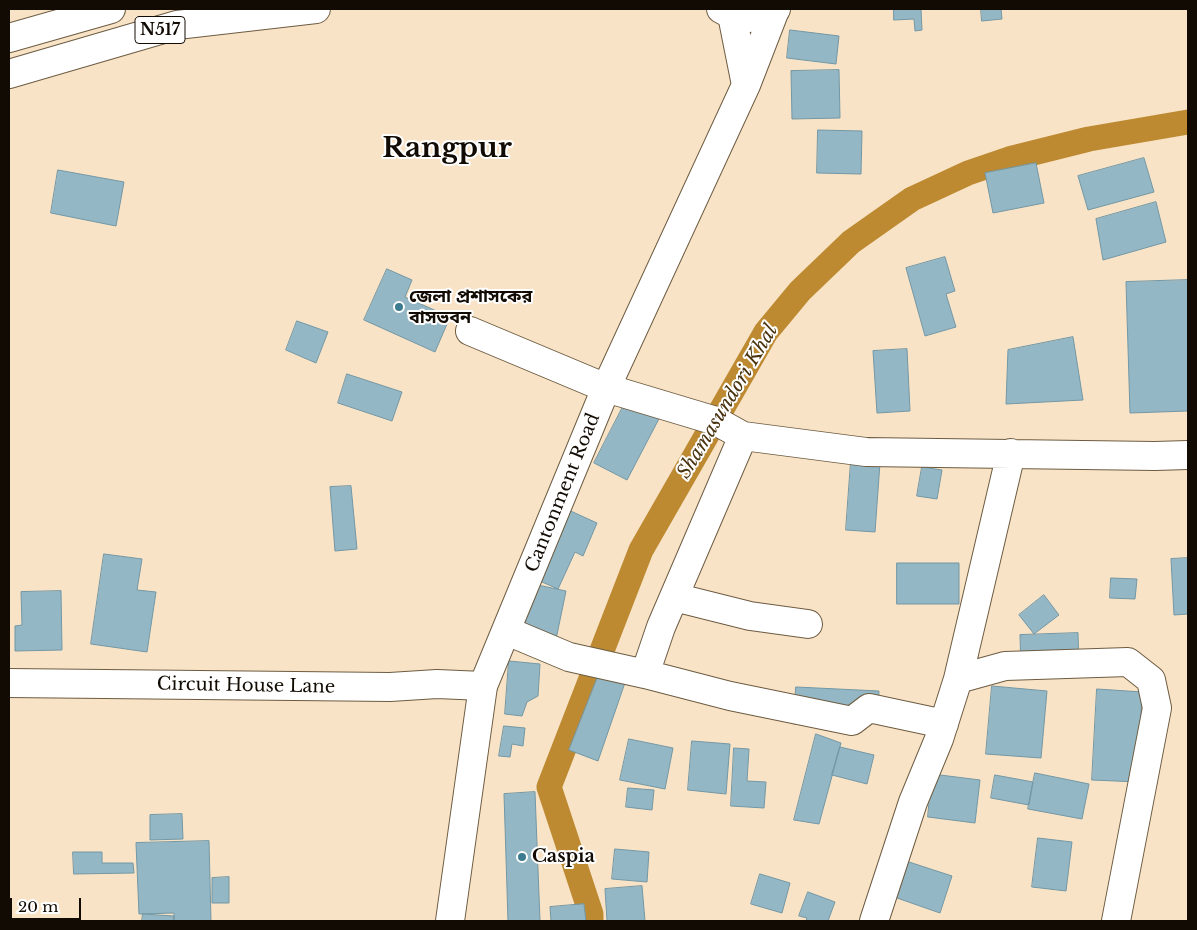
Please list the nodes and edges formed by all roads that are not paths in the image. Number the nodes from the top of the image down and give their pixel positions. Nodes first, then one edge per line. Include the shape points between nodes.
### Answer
1 (111, 9) edge
2 (316, 9) edge
3 (776, 10) edge
4 (726, 12) edge
5 (9, 38) edge
6 (9, 74) edge
7 (746, 85) junction
8 (470, 331) dead end
9 (606, 388) junction
10 (743, 436) junction
11 (1011, 453) junction
12 (1188, 455) edge
13 (674, 597) junction
14 (808, 624) dead end
15 (507, 631) junction
16 (645, 674) junction
17 (958, 679) junction
18 (9, 683) edge
19 (483, 686) junction
20 (944, 724) junction
21 (450, 921) edge
22 (874, 921) edge
23 (1116, 921) edge

1 - 5 main road, N517
2 - 6 main road, N517 via 177,25
3 - 4 main road via 746,19
3 - 7 main road, Cantonment Road
4 - 7 main road
7 - 9 main road, Cantonment Road
8 - 9 main road
9 - 10 main road via 716,422
9 - 15 main road, Cantonment Road
10 - 11 main road via 866,452
10 - 13 main road
11 - 12 main road
11 - 17 main road
13 - 14 main road via 750,616
13 - 16 main road
15 - 16 main road via 569,657
15 - 19 main road, Cantonment Road
16 - 20 main road via 730,696 852,721 869,708
17 - 20 main road
17 - 23 main road via 1005,666 1128,662 1151,680 1157,708
18 - 19 main road, Circuit House Lane
19 - 21 main road, Cantonment Road
20 - 22 main road via 913,802

